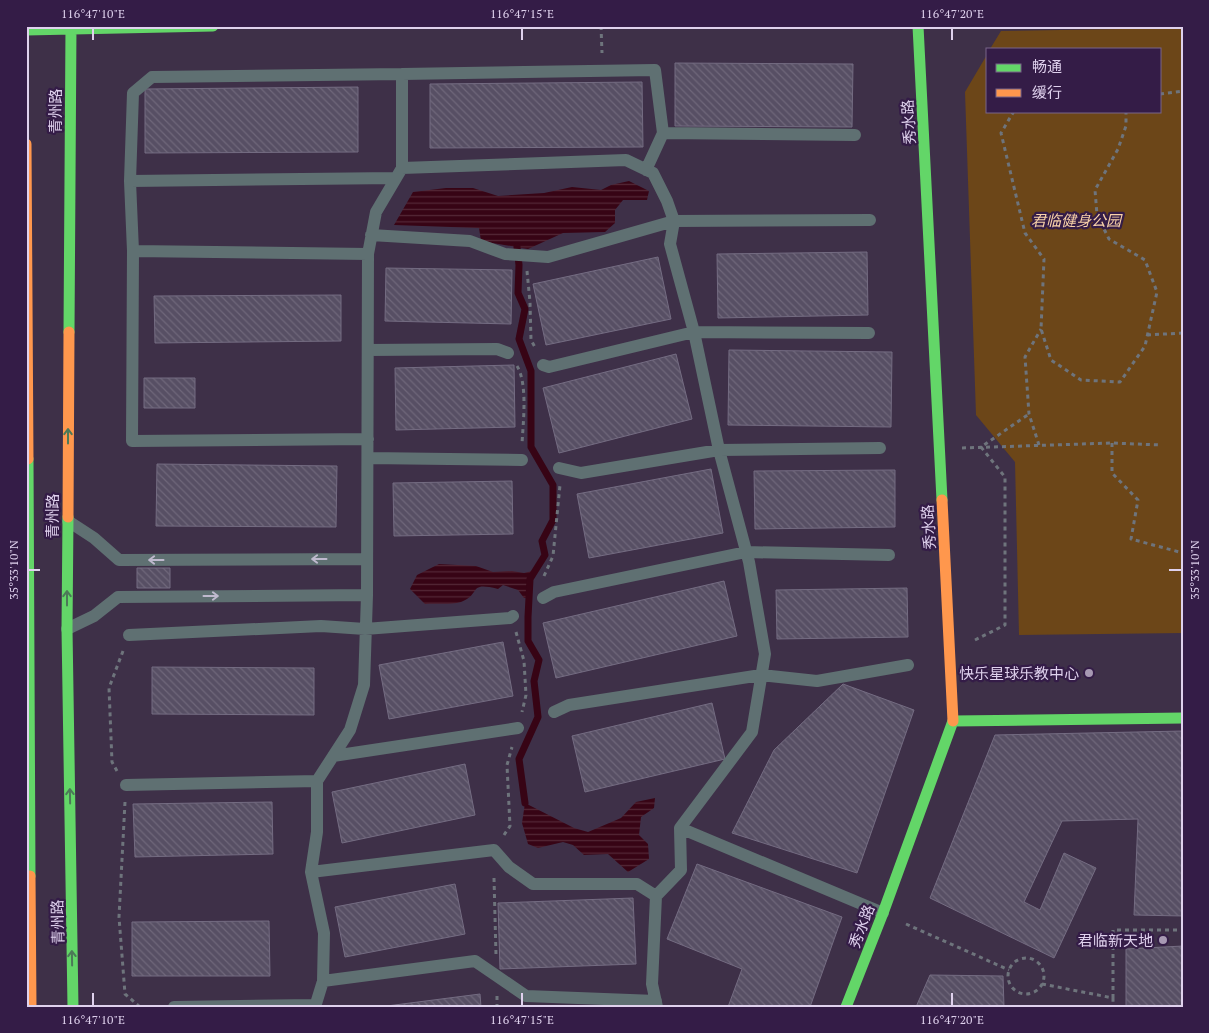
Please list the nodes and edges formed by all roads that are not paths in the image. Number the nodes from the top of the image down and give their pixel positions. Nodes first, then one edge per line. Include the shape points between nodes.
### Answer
1 (213, 26) edge
2 (918, 26) edge
3 (71, 28) edge
4 (26, 30) edge
5 (402, 74) junction
6 (663, 133) junction
7 (856, 135) dead end
8 (26, 144) edge
9 (646, 170) junction
10 (399, 173) junction
11 (130, 181) junction
12 (870, 220) dead end
13 (674, 221) junction
14 (372, 236) junction
15 (133, 251) junction
16 (368, 254) junction
17 (694, 332) junction
18 (869, 333) dead end
19 (368, 350) junction
20 (508, 353) road end
21 (543, 365) road end
22 (368, 439) junction
23 (880, 448) dead end
24 (27, 449) edge
25 (719, 450) junction
26 (368, 458) junction
27 (522, 460) road end
28 (559, 468) road end
29 (27, 481) edge
30 (67, 520) junction
31 (746, 552) junction
32 (889, 555) dead end
33 (367, 559) junction
34 (367, 595) junction
35 (543, 598) road end
36 (513, 616) road end
37 (67, 630) junction
38 (365, 630) junction
39 (129, 635) road end
40 (28, 648) edge
41 (908, 665) dead end
42 (762, 674) junction
43 (554, 712) dead end
44 (28, 713) edge
45 (1183, 718) edge
46 (953, 722) junction
47 (518, 728) road end
48 (333, 756) junction
49 (317, 781) junction
50 (126, 785) road end
51 (680, 828) junction
52 (311, 872) junction
53 (656, 896) junction
54 (883, 913) junction
55 (323, 981) junction
56 (657, 1004) edge
57 (315, 1006) edge
58 (31, 1007) edge
59 (73, 1007) edge
60 (174, 1007) edge
61 (846, 1007) edge

1 - 3 street
2 - 46 street, 秀水路
3 - 4 street
30 -> 3 street, 青州路
5 - 6 lane via 655,70
5 - 10 lane
5 - 11 lane via 152,76 133,93
6 - 7 lane
6 - 9 lane
8 - 24 street, 青州路
9 - 10 lane via 626,160
9 - 13 lane via 653,173
10 - 11 lane
10 - 14 lane via 376,212
11 - 15 lane
12 - 13 lane
13 - 14 lane via 548,257 505,254 470,241
13 - 17 lane via 670,244
14 - 16 lane
15 - 16 lane
15 - 22 lane via 132,441
16 - 19 lane
17 - 18 lane
17 - 21 lane via 549,367
17 - 25 lane
19 - 20 lane via 497,349
19 - 22 lane
22 - 26 lane
23 - 25 lane
24 - 29 street, 青州路
25 - 28 lane via 580,473
25 - 31 lane
26 - 27 lane
26 - 33 lane
29 - 40 street, 青州路
33 -> 30 lane via 119,560
37 -> 30 street, 青州路
31 - 32 lane
31 - 35 lane via 554,592
31 - 42 lane via 765,654
33 - 34 lane
37 -> 34 lane via 94,616 118,597
34 - 38 lane
36 - 38 lane
59 -> 37 street, 青州路
38 - 39 lane via 321,626
38 - 48 lane via 364,685 350,730
40 - 44 street, 青州路
41 - 42 lane via 816,681
42 - 43 lane via 569,705
42 - 51 lane via 752,732
44 - 58 street, 青州路
45 - 46 street
46 - 54 street, 秀水路
47 - 48 lane
48 - 49 lane
49 - 50 lane
49 - 52 lane via 317,832
51 - 53 lane via 681,870
51 - 54 lane
52 - 53 lane via 494,850 509,867 533,884 637,884
52 - 55 lane via 324,933
53 - 56 lane via 652,984
54 - 61 street, 秀水路
55 - 56 lane via 475,961 526,996
55 - 57 lane
57 - 60 lane

